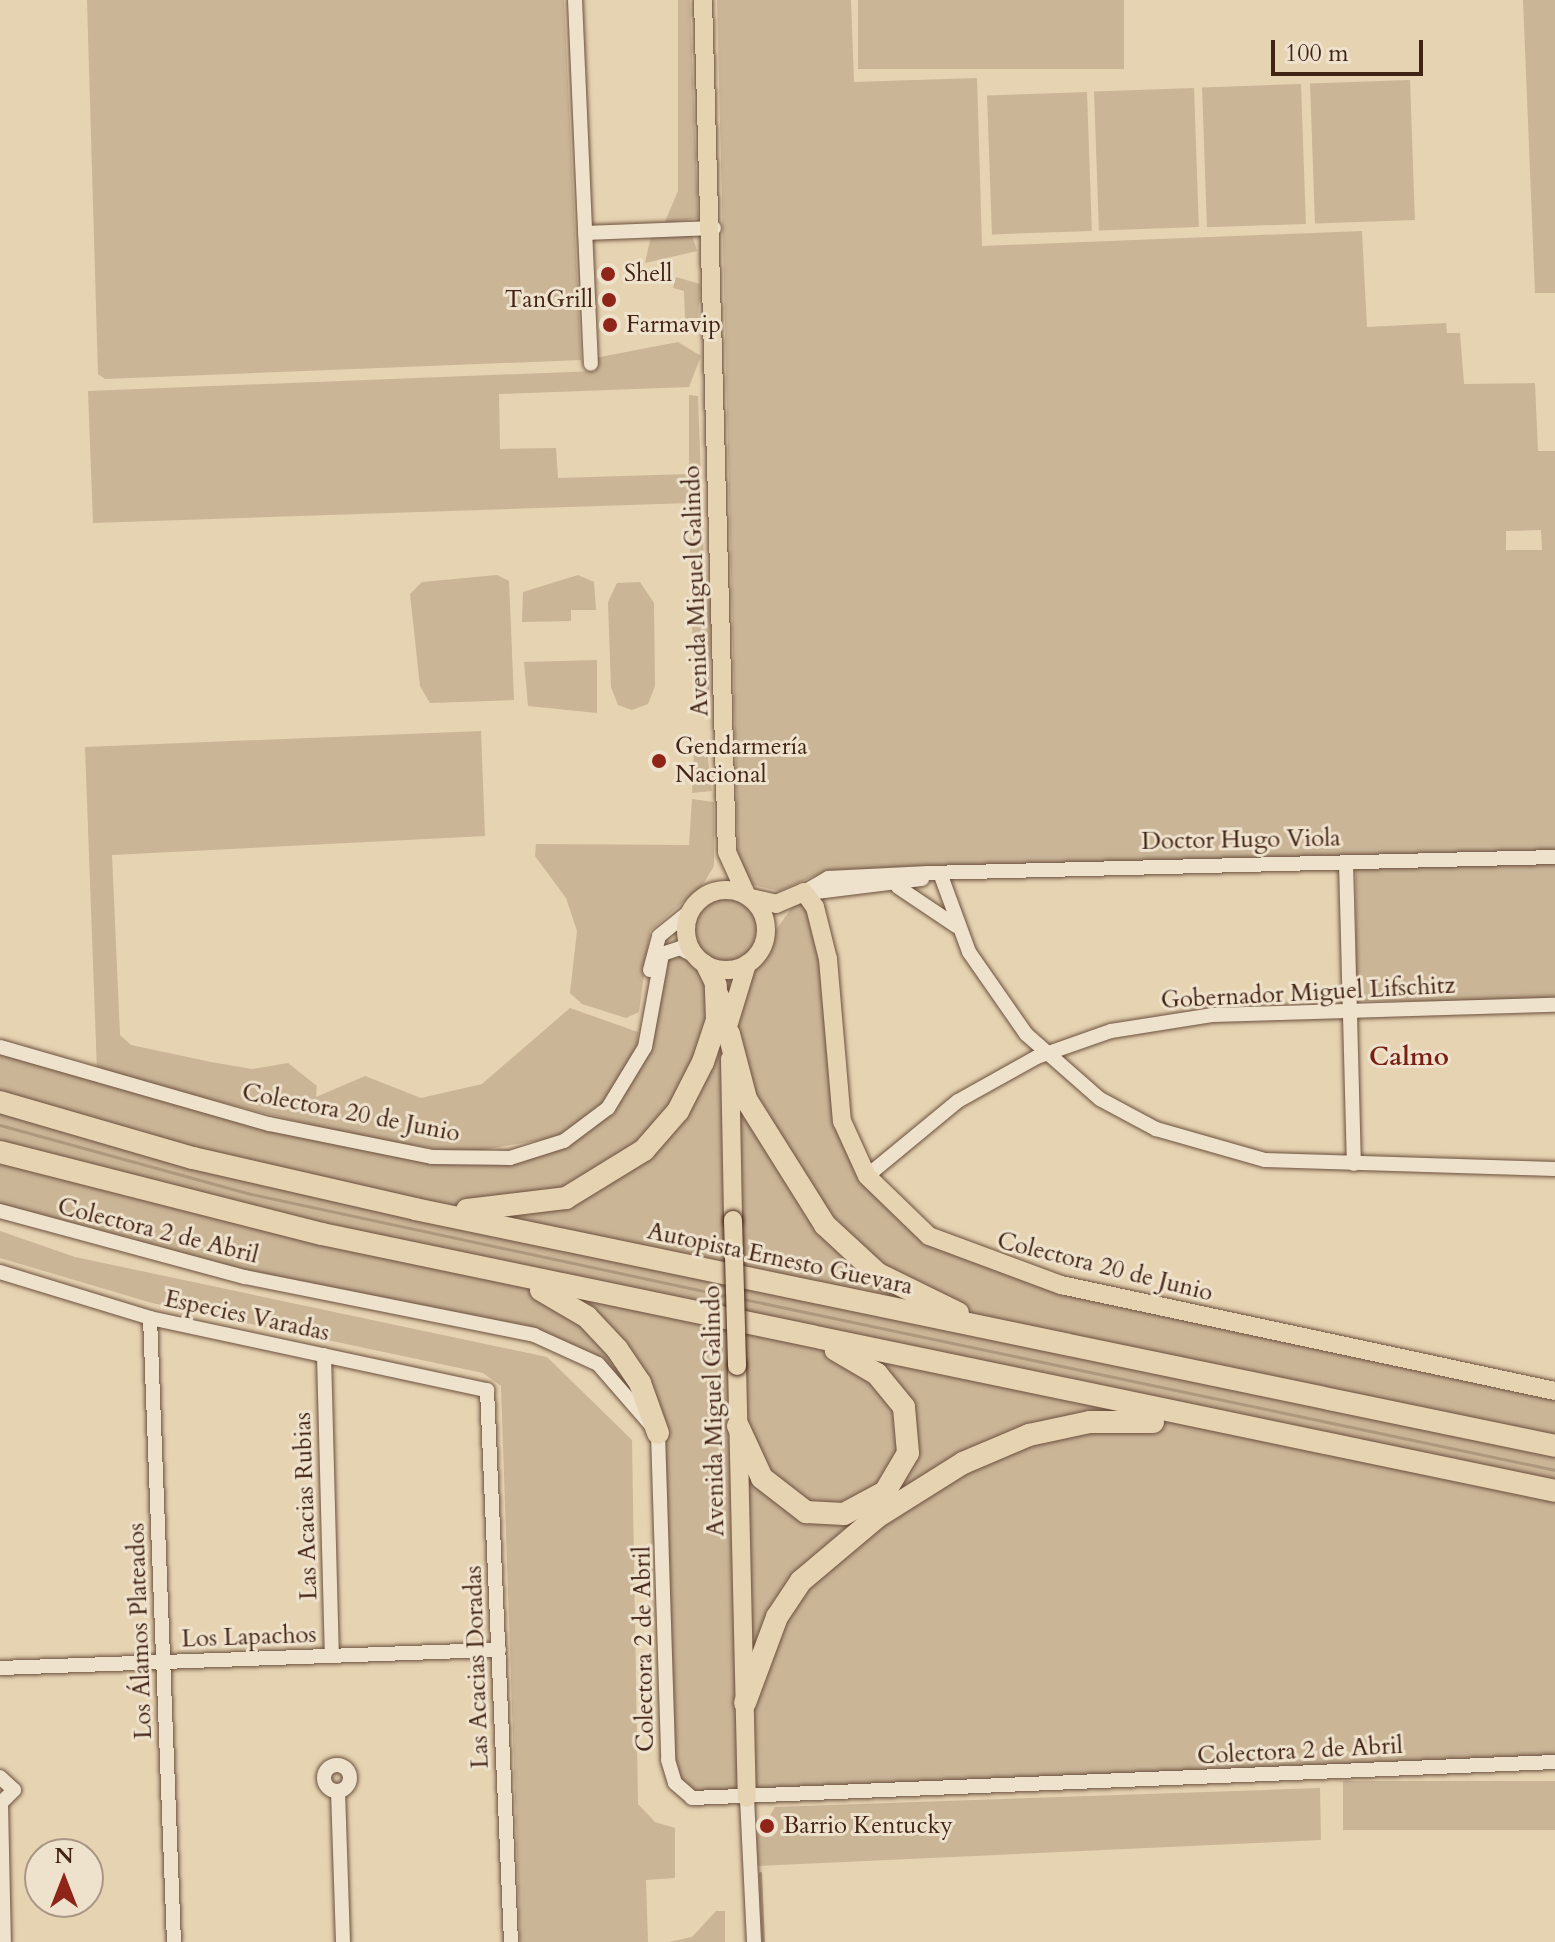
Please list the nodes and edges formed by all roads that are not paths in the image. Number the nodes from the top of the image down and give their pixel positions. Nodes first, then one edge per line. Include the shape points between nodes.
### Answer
1 (575, 0) edge
2 (703, 0) edge
3 (710, 228) junction
4 (585, 233) junction
5 (591, 364) dead end
6 (727, 852) junction
7 (1555, 857) edge
8 (1346, 862) junction
9 (934, 873) junction
10 (896, 886) junction
11 (715, 891) junction
12 (805, 893) junction
13 (749, 897) junction
14 (690, 911) junction
15 (944, 914) junction
16 (956, 927) junction
17 (766, 936) junction
18 (699, 960) junction
19 (747, 964) junction
20 (716, 985) junction
21 (653, 990) junction
22 (1555, 1005) edge
23 (1350, 1011) junction
24 (729, 1028) junction
25 (0, 1047) edge
26 (1046, 1055) junction
27 (0, 1102) edge
28 (0, 1152) edge
29 (1354, 1164) junction
30 (1555, 1169) edge
31 (867, 1176) junction
32 (415, 1209) junction
33 (0, 1211) edge
34 (0, 1272) edge
35 (496, 1272) junction
36 (150, 1318) junction
37 (736, 1322) junction
38 (810, 1338) junction
39 (1043, 1341) junction
40 (324, 1355) junction
41 (487, 1390) joint
42 (1555, 1391) edge
43 (1206, 1422) junction
44 (738, 1426) junction
45 (658, 1433) junction
46 (1555, 1446) edge
47 (739, 1469) junction
48 (1555, 1491) edge
49 (877, 1517) junction
50 (499, 1650) junction
51 (332, 1656) junction
52 (164, 1662) junction
53 (0, 1668) edge
54 (745, 1703) junction
55 (1555, 1762) edge
56 (0, 1777) edge
57 (338, 1791) dead end
58 (747, 1798) junction
59 (1, 1804) edge
60 (4, 1942) edge
61 (174, 1942) edge
62 (343, 1942) edge
63 (511, 1942) edge
64 (754, 1942) edge

1 - 4 street
2 - 3 main road, Avenida Miguel Galindo
3 - 4 street
3 - 6 main road, Avenida Miguel Galindo
4 - 5 street
6 - 11 main road, Avenida Miguel Galindo
6 - 13 main road, Avenida Miguel Galindo
7 - 8 street, Doctor Hugo Viola
8 - 9 street, Doctor Hugo Viola
8 - 23 street
9 - 10 street, Doctor Hugo Viola
9 - 12 street, Doctor Hugo Viola via 828,878
9 - 15 street
9 - 16 street
10 - 12 street, Doctor Hugo Viola
10 - 15 street
11 - 13 main road
11 - 14 main road
12 - 13 main road, Doctor Hugo Viola via 776,904
12 - 17 main road, Doctor Hugo Viola
12 - 31 main road, Colectora 20 de Junio via 825,938 842,1121
13 - 17 main road
14 - 18 main road via 686,939
14 - 21 street, Colectora 20 de Junio via 652,949
15 - 16 street
16 - 26 street via 1002,1005
17 - 19 main road
18 - 19 main road via 725,970
18 - 20 main road, Avenida Miguel Galindo
18 - 21 street, Colectora 20 de Junio via 680,948 662,954
19 - 24 main road, Avenida Miguel Galindo
20 - 24 main road, Avenida Miguel Galindo
20 - 32 highway via 712,1038 692,1087 665,1128 623,1168 539,1205
21 - 25 street, Colectora 20 de Junio via 645,1047 608,1108 564,1141 510,1158 432,1157 284,1127
22 - 23 street, Gobernador Miguel Lifschitz
23 - 26 street, Gobernador Miguel Lifschitz via 1182,1018
23 - 29 street
24 - 37 main road, Avenida Miguel Galindo, bridge
24 - 39 highway via 746,1099 841,1243 922,1298
26 - 29 street via 1100,1099 1186,1141 1265,1160
26 - 31 street, Gobernador Miguel Lifschitz via 958,1101
27 - 32 highway, Autopista Ernesto Guevara via 193,1158
28 - 35 highway via 185,1203
29 - 30 street
31 - 42 main road, Colectora 20 de Junio via 929,1236 1015,1273
32 - 39 highway, Autopista Ernesto Guevara
33 - 45 street, Colectora 2 de Abril via 245,1277 558,1343 598,1364
34 - 36 street, Especies Varadas
35 - 37 highway
35 - 45 highway via 587,1317 631,1367
36 - 40 street, Especies Varadas
36 - 52 street, Los Álamos Plateados
37 - 38 highway
37 - 44 main road, Avenida Miguel Galindo, bridge
38 - 43 highway
38 - 44 highway via 877,1374 900,1400 908,1453 892,1483 858,1509 806,1512 762,1478
39 - 46 highway, Autopista Ernesto Guevara
40 - 41 street, Especies Varadas
40 - 51 street, Las Acacias Rubias
41 - 50 street, Las Acacias Doradas
43 - 48 highway
43 - 49 highway via 1052,1427 973,1458
44 - 47 main road, Avenida Miguel Galindo
45 - 58 street, Colectora 2 de Abril via 670,1772 692,1798
47 - 49 highway via 774,1510 807,1526 840,1528
47 - 54 main road, Avenida Miguel Galindo
49 - 54 highway via 801,1581 777,1617
50 - 51 street, Los Lapachos
50 - 63 street, Las Acacias Doradas
51 - 52 street, Los Lapachos
52 - 53 street, Los Lapachos
52 - 61 street, Los Álamos Plateados
54 - 58 main road, Avenida Miguel Galindo
55 - 58 street, Colectora 2 de Abril
56 - 59 street via 14,1790
57 - 62 street
58 - 64 street
59 - 60 street

